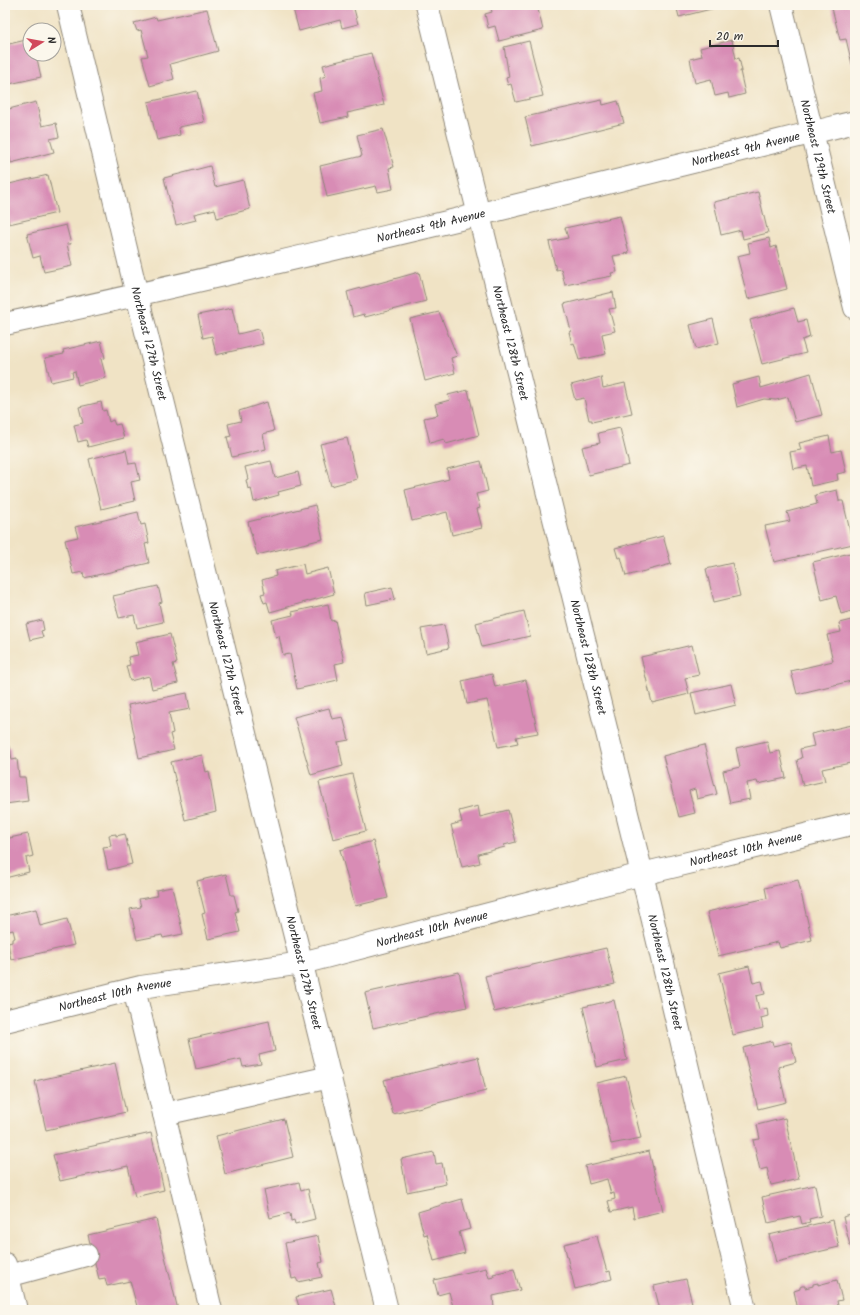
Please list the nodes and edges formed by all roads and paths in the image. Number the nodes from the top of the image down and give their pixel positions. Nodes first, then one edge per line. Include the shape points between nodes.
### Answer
1 (68, 5) edge
2 (428, 5) edge
3 (781, 5) edge
4 (855, 122) edge
5 (813, 132) junction
6 (479, 214) junction
7 (138, 295) junction
8 (855, 308) edge
9 (5, 324) edge
10 (855, 823) edge
11 (642, 874) junction
12 (302, 963) junction
13 (134, 989) junction
14 (5, 1022) edge
15 (330, 1077) junction
16 (164, 1114) junction
17 (86, 1255) dead end
18 (6, 1270) edge
19 (16, 1310) edge
20 (211, 1310) edge
21 (387, 1310) edge
22 (746, 1310) edge

1 - 7 street, Northeast 127th Street
2 - 6 street, Northeast 128th Street
3 - 5 street, Northeast 129th Street
4 - 5 street, Northeast 9th Avenue
5 - 6 street, Northeast 9th Avenue
5 - 8 street, Northeast 129th Street
6 - 7 street, Northeast 9th Avenue
6 - 11 street, Northeast 128th Street
7 - 9 street, Northeast 9th Avenue
7 - 12 street, Northeast 127th Street
10 - 11 street, Northeast 10th Avenue
11 - 12 street, Northeast 10th Avenue
11 - 22 street, Northeast 128th Street
12 - 13 street, Northeast 10th Avenue
12 - 15 street, Northeast 127th Street
13 - 14 street, Northeast 10th Avenue
13 - 16 street
15 - 16 street
15 - 21 street, Northeast 127th Street
16 - 20 street
17 - 18 street
18 - 19 street

